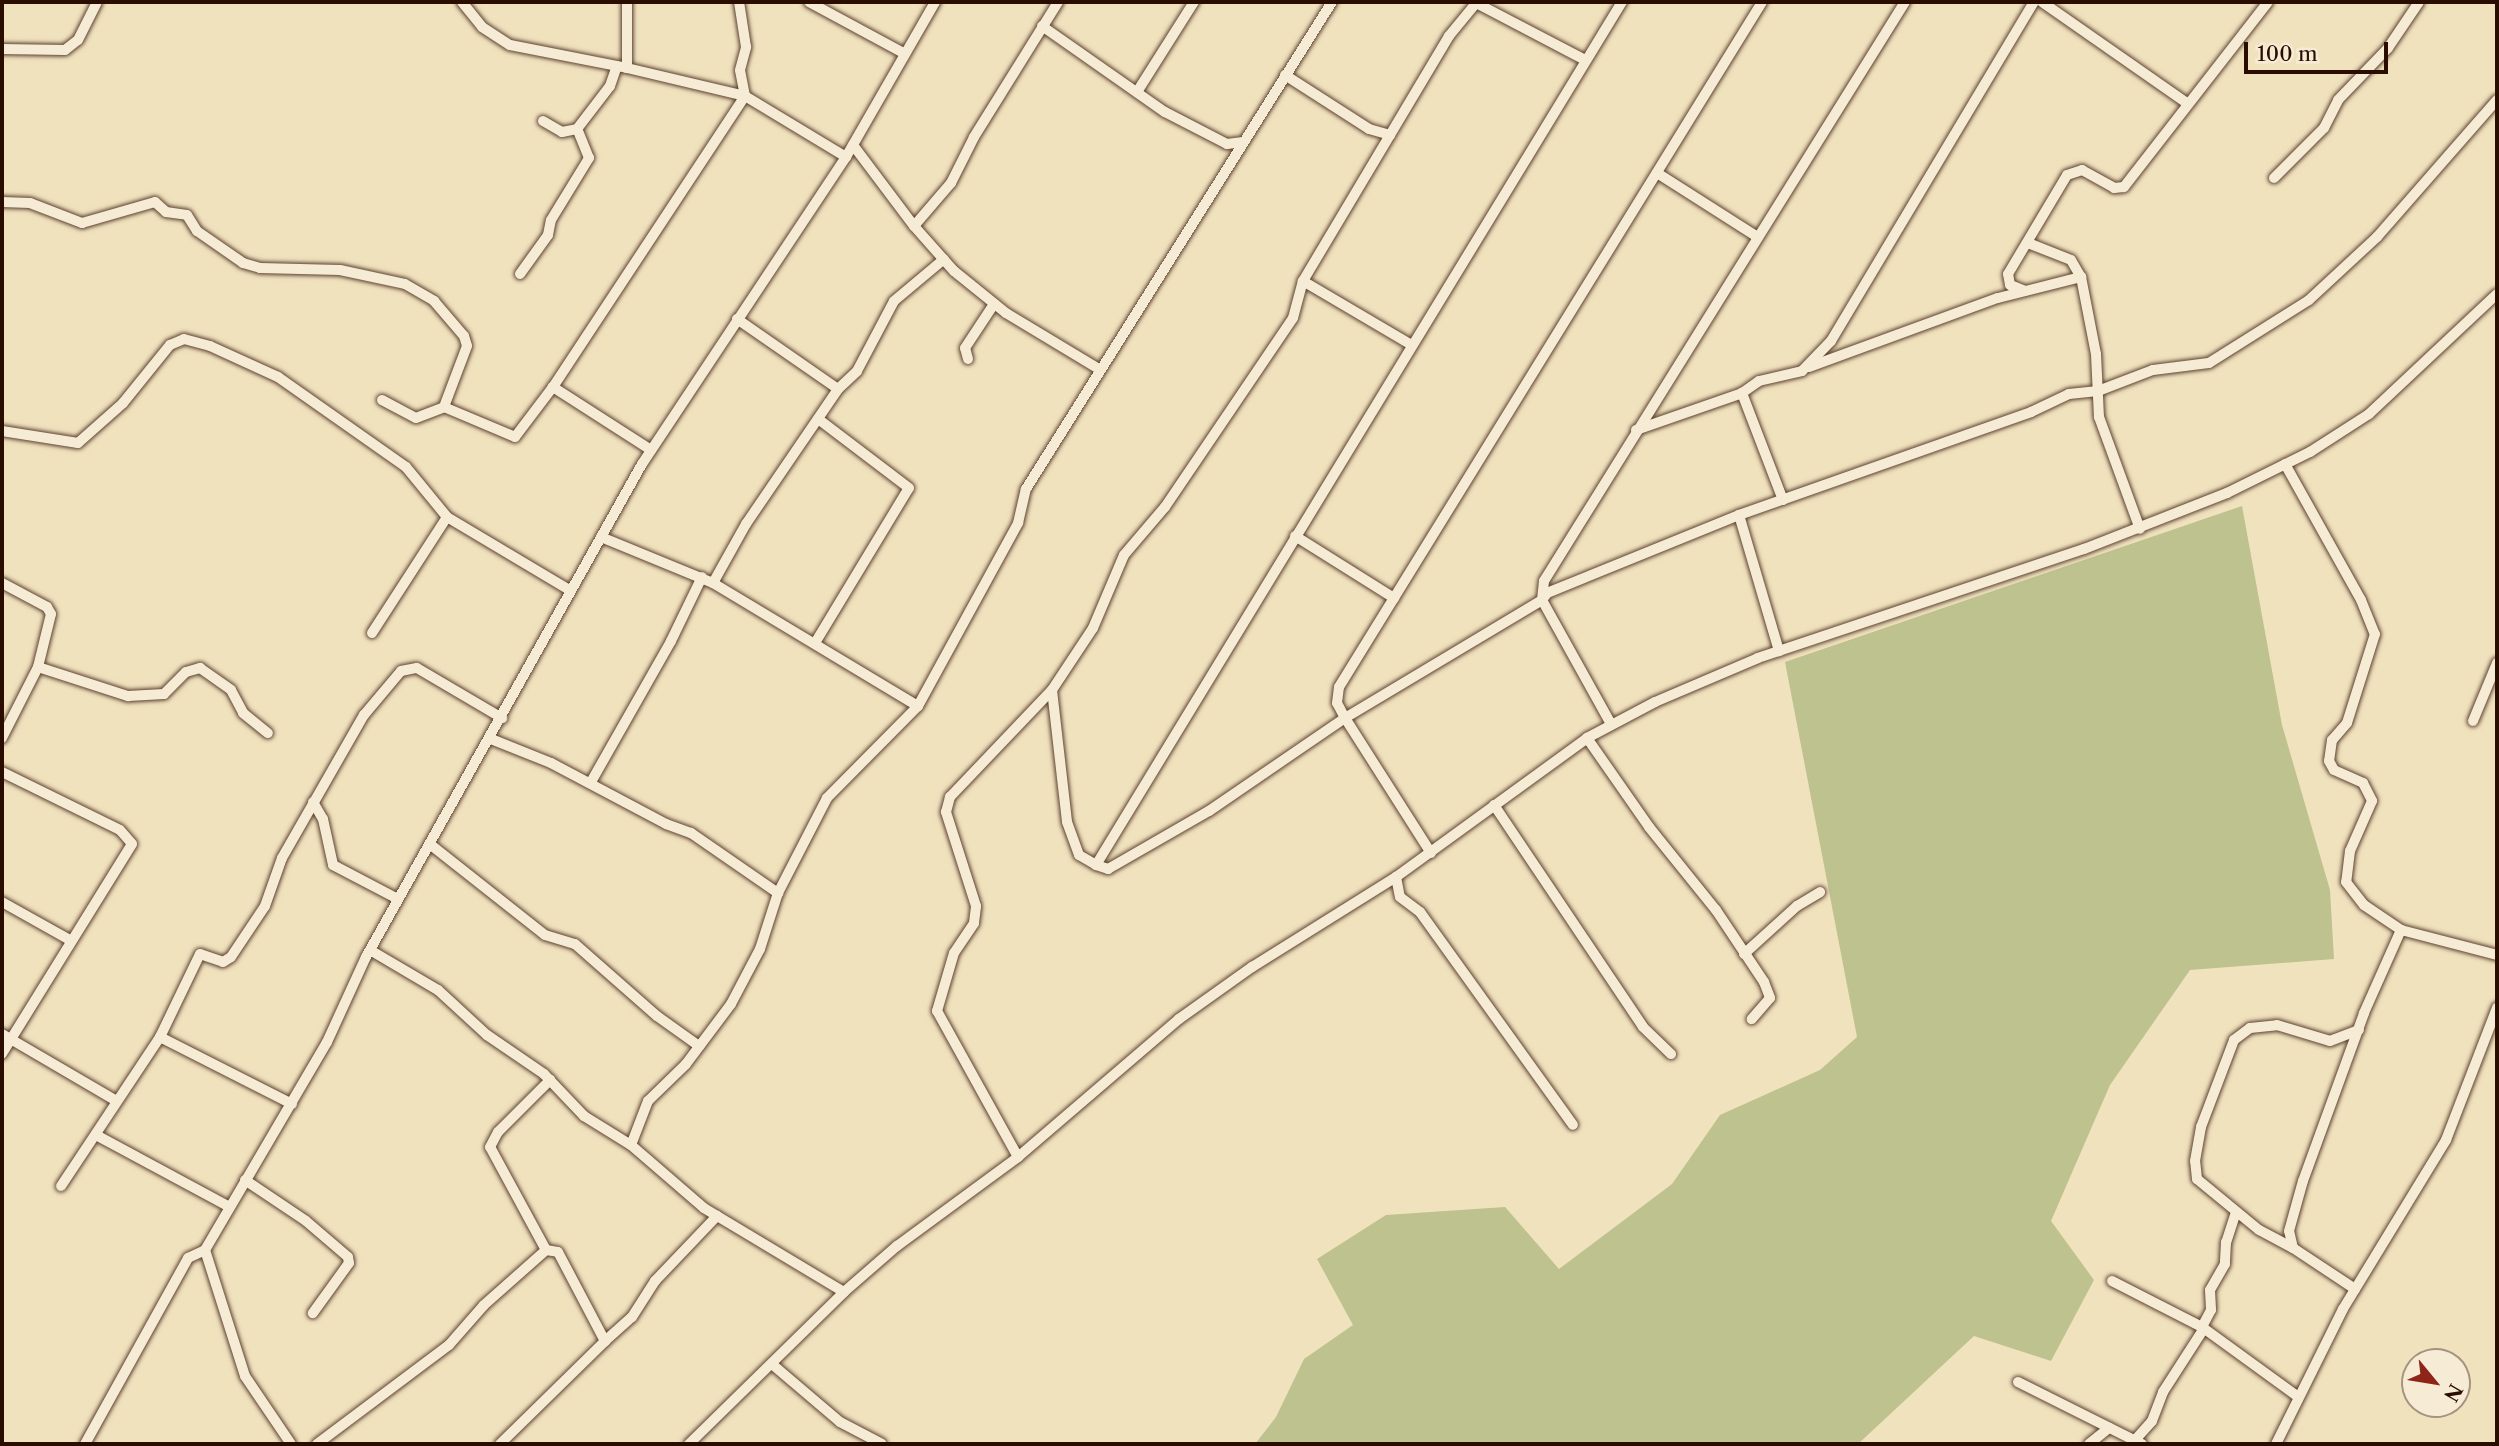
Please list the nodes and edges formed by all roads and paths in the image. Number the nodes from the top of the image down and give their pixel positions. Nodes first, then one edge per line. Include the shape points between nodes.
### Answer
1 (97, 2) edge
2 (462, 2) edge
3 (626, 2) edge
4 (739, 2) edge
5 (809, 2) edge
6 (935, 2) edge
7 (1058, 2) edge
8 (1194, 2) edge
9 (1332, 2) edge
10 (1622, 2) edge
11 (1762, 2) edge
12 (1905, 2) edge
13 (2034, 2) edge
14 (2042, 2) edge
15 (2268, 2) edge
16 (2419, 2) edge
17 (1476, 3) edge
18 (1042, 26) junction
19 (2, 49) edge
20 (905, 54) junction
21 (1585, 60) junction
22 (622, 67) junction
23 (1285, 75) junction
24 (1137, 92) junction
25 (745, 96) junction
26 (2497, 100) edge
27 (2187, 103) junction
28 (543, 121) dead end
29 (577, 129) junction
30 (1390, 135) junction
31 (1243, 142) junction
32 (853, 145) junction
33 (846, 157) junction
34 (1657, 173) junction
35 (2274, 178) dead end
36 (2, 202) edge
37 (914, 226) junction
38 (1756, 236) junction
39 (2028, 243) junction
40 (944, 260) junction
41 (520, 274) dead end
42 (2081, 276) junction
43 (1303, 281) junction
44 (2025, 291) junction
45 (2497, 294) edge
46 (994, 304) junction
47 (737, 319) junction
48 (1831, 341) junction
49 (1410, 344) junction
50 (1839, 355) junction
51 (968, 359) dead end
52 (1099, 369) junction
53 (1805, 369) junction
54 (552, 387) junction
55 (838, 389) junction
56 (2098, 391) junction
57 (1742, 393) junction
58 (382, 400) dead end
59 (444, 407) junction
60 (818, 419) junction
61 (1636, 430) junction
62 (2, 431) edge
63 (651, 450) junction
64 (2285, 464) junction
65 (1783, 500) junction
66 (1739, 515) junction
67 (447, 517) junction
68 (2140, 528) junction
69 (1295, 536) junction
70 (600, 537) junction
71 (702, 578) junction
72 (2, 583) edge
73 (713, 583) junction
74 (571, 591) junction
75 (1394, 598) junction
76 (1542, 600) junction
77 (372, 633) dead end
78 (815, 643) junction
79 (1779, 651) junction
80 (2497, 663) edge
81 (38, 667) junction
82 (1052, 690) junction
83 (918, 706) junction
84 (502, 718) junction
85 (1345, 718) junction
86 (2473, 721) dead end
87 (1611, 724) junction
88 (268, 733) dead end
89 (2, 738) edge
90 (1587, 738) junction
91 (491, 739) junction
92 (2, 772) edge
93 (591, 782) junction
94 (313, 802) junction
95 (1494, 805) junction
96 (431, 845) junction
97 (1431, 853) junction
98 (1096, 865) junction
99 (1396, 877) junction
100 (1820, 892) dead end
101 (778, 893) junction
102 (398, 899) junction
103 (2, 902) edge
104 (2401, 930) junction
105 (70, 940) junction
106 (370, 950) junction
107 (1744, 954) junction
108 (2497, 955) edge
109 (2497, 1008) edge
110 (1752, 1019) dead end
111 (2359, 1030) junction
112 (160, 1037) junction
113 (6, 1038) edge
114 (699, 1046) junction
115 (2, 1054) edge
116 (1671, 1054) dead end
117 (550, 1080) junction
118 (115, 1100) junction
119 (292, 1104) junction
120 (1573, 1125) dead end
121 (96, 1135) junction
122 (631, 1145) junction
123 (1018, 1157) junction
124 (244, 1180) junction
125 (61, 1186) dead end
126 (228, 1206) junction
127 (2236, 1212) junction
128 (717, 1216) junction
129 (2293, 1248) junction
130 (205, 1250) junction
131 (546, 1250) junction
132 (188, 1258) junction
133 (207, 1265) junction
134 (2112, 1281) dead end
135 (2355, 1289) junction
136 (844, 1292) junction
137 (313, 1313) dead end
138 (2203, 1329) junction
139 (605, 1340) junction
140 (774, 1365) junction
141 (2018, 1382) dead end
142 (2297, 1396) junction
143 (2109, 1428) junction
144 (2139, 1442) edge
145 (85, 1444) edge
146 (291, 1444) edge
147 (317, 1444) edge
148 (500, 1444) edge
149 (690, 1444) edge
150 (882, 1444) edge
151 (2088, 1444) edge
152 (2276, 1444) edge

1 - 19 street via 78,40 65,50
2 - 22 street via 482,27 510,45
3 - 22 street
4 - 25 street via 746,47 740,70
5 - 20 street
6 - 20 street
7 - 18 street
8 - 24 street
9 - 23 street
10 - 21 street
11 - 34 street
12 - 38 street
13 - 48 street
14 - 27 street
15 - 27 street
16 - 35 street via 2388,48 2338,100 2324,128
17 - 21 street
17 - 30 street via 1449,36
18 - 24 street
18 - 37 street via 951,183
20 - 32 street
21 - 49 street
22 - 25 street
22 - 29 street
23 - 30 street via 1369,129
23 - 31 street
24 - 31 street via 1227,144
25 - 33 street
25 - 54 street
26 - 56 street via 2377,237 2309,300 2209,363 2153,370
27 - 39 street via 2124,187 2114,188 2082,170 2067,176
28 - 29 street via 562,132
29 - 41 street via 589,158 551,220 548,235
30 - 43 street
31 - 52 street
32 - 33 street
32 - 37 street
33 - 47 street
34 - 38 street
34 - 75 street
36 - 59 street via 30,204 82,223 155,202 166,212 187,215 197,231 243,263 260,268 340,270 405,284 434,301 464,336 467,346
37 - 40 street
38 - 61 street
39 - 42 street via 2071,260
39 - 44 street via 2008,274 2010,285
40 - 46 street
40 - 55 street via 894,301 858,371
42 - 44 street
42 - 56 street
43 - 49 street
43 - 82 street via 1293,318 1165,507 1124,555 1093,628
44 - 50 street
45 - 64 street via 2369,414
46 - 51 street via 965,348
46 - 52 street
47 - 55 street
47 - 63 street
48 - 50 street
48 - 53 street
49 - 69 street
50 - 53 street
52 - 83 street via 1026,489 1017,523
53 - 57 street via 1759,380
54 - 59 street via 515,437
54 - 63 street
55 - 60 street
56 - 65 street via 2069,394 2031,412
56 - 68 street via 2102,428
57 - 61 street
57 - 65 street
58 - 59 street via 416,418
60 - 73 street via 746,524
60 - 78 street via 909,488
61 - 76 street via 1544,581
62 - 67 street via 78,443 123,404 170,345 184,340 278,377 406,467
63 - 70 street
64 - 68 street
64 - 104 street via 2375,634 2347,723 2332,740 2329,766 2363,783 2372,801 2350,850 2346,881 2364,905
65 - 66 street
66 - 76 street via 1600,569 1547,593
66 - 79 street
67 - 74 street
67 - 77 street
68 - 79 street
69 - 75 street
69 - 98 street
70 - 71 street
70 - 74 street
71 - 73 street
71 - 93 street
72 - 81 street via 47,607 51,614
73 - 78 street
74 - 84 street
75 - 85 street via 1339,687 1337,703
76 - 85 street
76 - 87 street
78 - 83 street
79 - 87 street
80 - 86 street
81 - 88 street via 128,696 164,694 186,672 200,668 231,690 243,713
81 - 89 street
82 - 98 street via 1067,822 1079,855
82 - 123 street via 953,792 946,812 976,906 974,923 954,953 937,1011
83 - 101 street via 827,798
84 - 91 street
84 - 94 street via 417,668 405,667 364,715
85 - 97 street
85 - 98 street via 1209,811 1108,869
87 - 90 street
90 - 95 street
90 - 107 street
91 - 93 street
91 - 96 street
92 - 105 street via 120,830 132,844
93 - 101 street via 691,833
94 - 102 street via 323,820 333,864
94 - 112 street via 282,858 264,906 227,962 200,954
95 - 97 street
95 - 116 street via 1643,1027
96 - 102 street
96 - 114 street via 545,935 568,939
97 - 99 street
99 - 120 street via 1399,897 1420,912
99 - 123 street via 1252,967 1179,1019
100 - 107 street via 1783,917
101 - 114 street via 755,961 721,1019
102 - 106 street
103 - 105 street
104 - 108 street
104 - 111 street
105 - 113 street
106 - 117 street via 438,990 487,1035
106 - 119 street
107 - 110 street via 1770,998
109 - 135 street via 2446,1140
111 - 127 street via 2330,1041 2263,1024 2234,1040 2201,1127 2194,1173
111 - 129 street via 2303,1181 2289,1230
112 - 118 street
112 - 119 street
113 - 115 street
113 - 118 street
114 - 122 street via 648,1101
117 - 122 street via 584,1116
117 - 131 street via 498,1132 490,1147
118 - 121 street
119 - 124 street
121 - 125 street
121 - 126 street
122 - 128 street
123 - 136 street via 897,1246
124 - 126 street
124 - 137 street via 306,1221 348,1257 349,1263
126 - 130 street
127 - 129 street
127 - 138 street via 2226,1242 2225,1264 2207,1296 2211,1310
128 - 136 street
128 - 139 street via 655,1280 632,1317
129 - 135 street
130 - 132 street
130 - 133 street
131 - 139 street via 558,1252
131 - 147 street via 484,1305 449,1345
132 - 133 street
132 - 145 street
133 - 146 street via 233,1328 245,1376
134 - 138 street
135 - 142 street
136 - 140 street
138 - 142 street
138 - 144 street via 2163,1392
139 - 148 street
140 - 149 street
140 - 150 street via 840,1422
141 - 143 street
142 - 152 street
143 - 144 street
143 - 151 street

